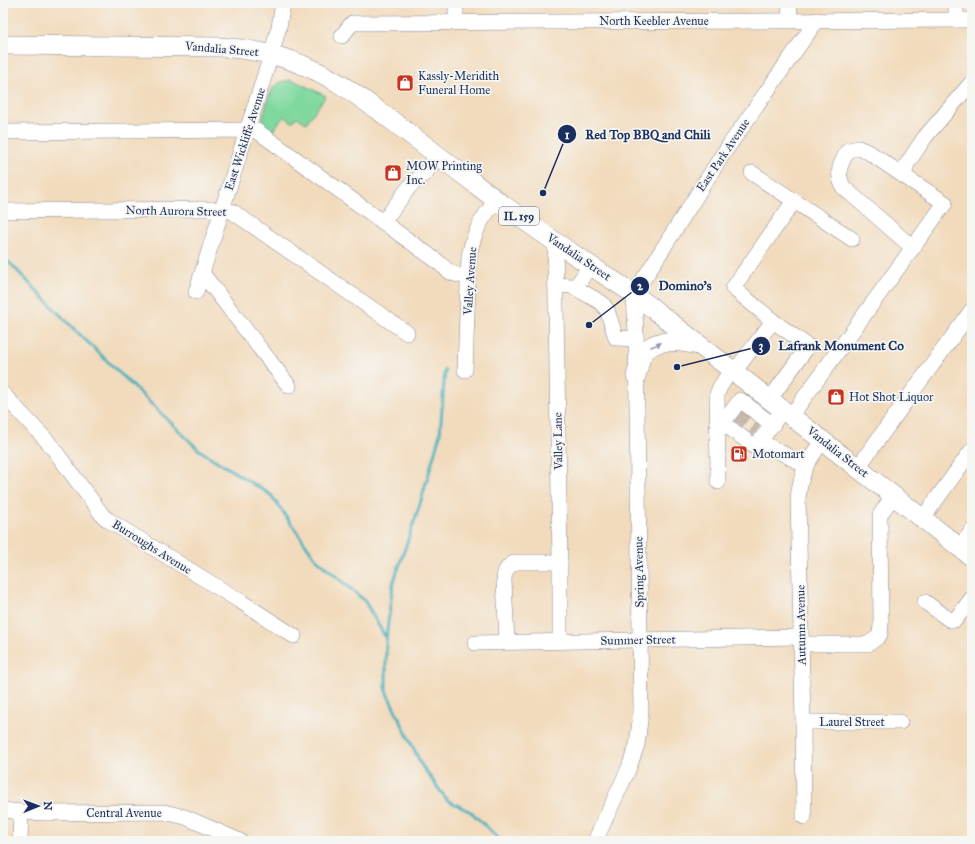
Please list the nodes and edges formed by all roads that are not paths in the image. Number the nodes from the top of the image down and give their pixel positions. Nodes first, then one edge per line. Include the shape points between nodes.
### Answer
1 (283, 3) edge
2 (456, 3) edge
3 (790, 3) edge
4 (956, 3) edge
5 (790, 20) junction
6 (817, 20) junction
7 (956, 20) junction
8 (972, 20) edge
9 (456, 22) junction
10 (342, 36) dead end
11 (3, 45) edge
12 (271, 55) junction
13 (972, 82) edge
14 (248, 130) junction
15 (3, 132) edge
16 (438, 156) junction
17 (752, 174) dead end
18 (904, 176) junction
19 (497, 200) junction
20 (794, 201) junction
21 (222, 209) junction
22 (3, 211) edge
23 (383, 222) junction
24 (852, 239) dead end
25 (555, 241) junction
26 (913, 248) junction
27 (590, 266) junction
28 (202, 273) junction
29 (468, 276) junction
30 (556, 285) junction
31 (575, 288) junction
32 (196, 292) dead end
33 (634, 294) junction
34 (972, 310) edge
35 (774, 321) junction
36 (407, 333) dead end
37 (636, 339) junction
38 (700, 346) junction
39 (464, 370) dead end
40 (732, 371) junction
41 (636, 376) junction
42 (289, 386) dead end
43 (3, 394) edge
44 (781, 408) junction
45 (720, 421) junction
46 (764, 432) junction
47 (823, 440) junction
48 (972, 450) edge
49 (806, 466) junction
50 (858, 467) junction
51 (718, 482) dead end
52 (893, 496) junction
53 (923, 518) junction
54 (972, 531) edge
55 (966, 552) edge
56 (560, 562) junction
57 (972, 598) edge
58 (925, 602) dead end
59 (294, 636) dead end
60 (640, 640) junction
61 (560, 641) junction
62 (801, 641) junction
63 (507, 642) junction
64 (475, 643) dead end
65 (803, 722) junction
66 (900, 722) dead end
67 (3, 810) edge
68 (21, 812) junction
69 (804, 817) dead end
70 (20, 841) edge
71 (240, 841) edge
72 (595, 841) edge

1 - 12 street, East Wickliffe Avenue
2 - 9 street
3 - 5 street
4 - 7 street
5 - 6 street, North Keebler Avenue
5 - 9 street, North Keebler Avenue
6 - 7 street, North Keebler Avenue
6 - 33 street, East Park Avenue via 723,154
7 - 8 street, North Keebler Avenue
9 - 10 street, North Keebler Avenue via 352,23
11 - 12 main road, Vandalia Street / IL 159 via 198,46 234,48
12 - 14 street, East Wickliffe Avenue
12 - 16 main road, Vandalia Street / IL 159 via 304,65 343,86
13 - 18 street via 925,137 907,164
14 - 15 street
14 - 21 street, East Wickliffe Avenue
14 - 23 street via 257,131
16 - 19 main road, Vandalia Street / IL 159
16 - 23 street via 426,172 410,186
17 - 20 street
18 - 26 street via 946,203
18 - 26 street via 859,148 848,150 838,177 843,188
19 - 25 main road, Vandalia Street / IL 159
19 - 29 street, Valley Avenue via 487,211 473,238
20 - 24 street
20 - 35 street via 733,288
21 - 22 street, North Aurora Street
21 - 28 street, East Wickliffe Avenue
21 - 36 street, North Aurora Street via 242,216
23 - 29 street via 437,261 448,272
25 - 27 main road, Vandalia Street / IL 159
25 - 30 street, Valley Lane
26 - 44 street
27 - 31 street
27 - 33 main road, Vandalia Street / IL 159
28 - 32 street, East Wickliffe Avenue
28 - 42 street
29 - 39 street, Valley Avenue
30 - 31 street
30 - 56 street, Valley Lane
31 - 37 street via 604,306 616,338
33 - 37 street, Spring Avenue
33 - 38 main road, Vandalia Street / IL 159
34 - 50 street
35 - 40 street
35 - 44 street via 808,346
37 - 41 street, Spring Avenue
38 - 40 main road, Vandalia Street / IL 159
41 -> 38 main road via 641,358 651,347 664,342 683,342
40 - 44 main road, Vandalia Street / IL 159
40 - 45 street via 718,390
41 - 60 street, Spring Avenue
43 - 59 street, Burroughs Avenue via 50,443 103,516
44 - 46 street
44 - 47 main road, Vandalia Street / IL 159
45 - 46 street via 755,447
45 - 46 street via 734,411 740,400
45 - 51 street
46 - 49 street
47 - 49 street, Autumn Avenue
47 - 50 main road, Vandalia Street / IL 159
48 - 53 street
49 - 62 street, Autumn Avenue via 798,498
50 - 52 main road, Vandalia Street / IL 159
52 - 53 main road, Vandalia Street / IL 159
52 - 62 street, Summer Street via 880,515 881,625 878,638 868,644
53 - 55 main road, Vandalia Street / IL 159
54 - 55 street
56 - 61 street, Valley Lane
56 - 63 street via 517,562 507,568 504,575
57 - 58 street via 955,620 950,620
60 - 61 street, Summer Street
60 - 62 street, Summer Street
60 - 72 street, Spring Avenue via 641,712 637,745
61 - 63 street, Summer Street
62 - 65 street, Autumn Avenue
63 - 64 street, Summer Street
65 - 66 street, Laurel Street
65 - 69 street, Autumn Avenue
67 - 68 street, Central Avenue
68 - 70 street
68 - 71 street, Central Avenue via 164,812

